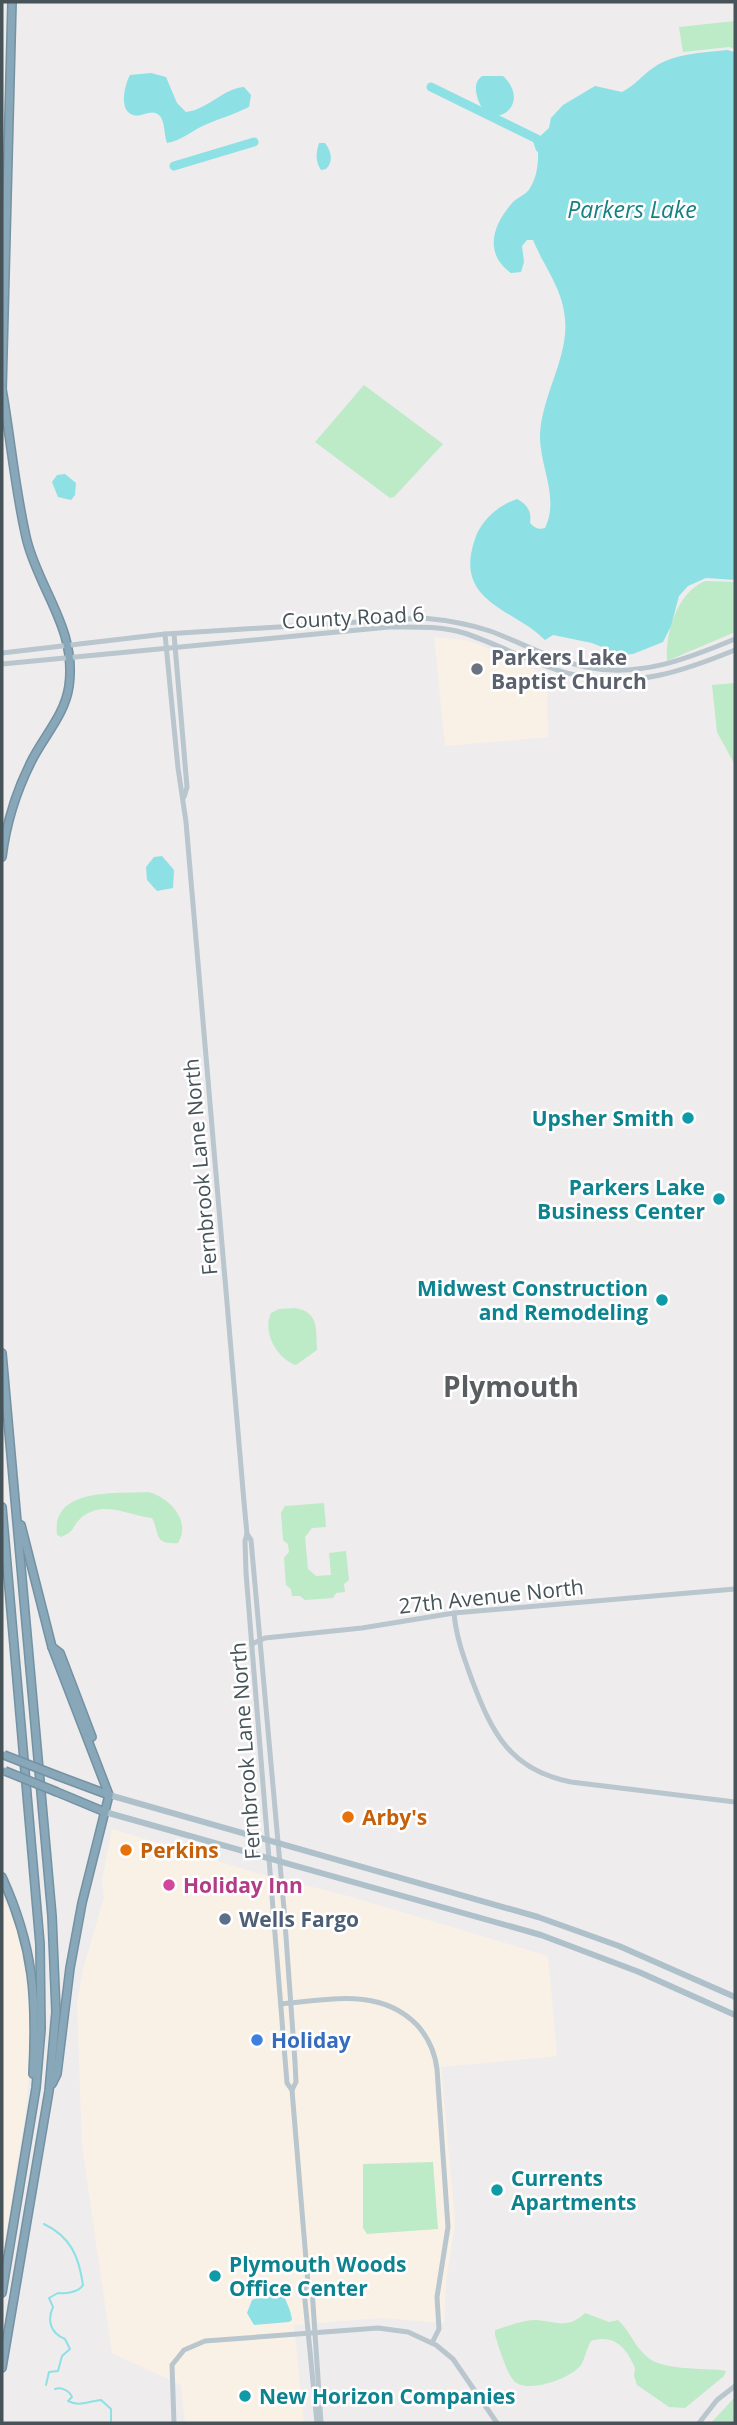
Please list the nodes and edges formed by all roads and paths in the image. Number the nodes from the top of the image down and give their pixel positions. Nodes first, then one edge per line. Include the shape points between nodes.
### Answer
1 (12, 2) edge
2 (2, 389) edge
3 (2, 402) edge
4 (165, 634) junction
5 (174, 634) junction
6 (735, 639) edge
7 (69, 646) junction
8 (174, 646) junction
9 (166, 647) junction
10 (735, 650) edge
11 (2, 653) edge
12 (70, 658) junction
13 (2, 664) edge
14 (184, 797) junction
15 (2, 858) edge
16 (2, 1353) edge
17 (14, 1487) junction
18 (2, 1507) edge
19 (247, 1534) junction
20 (735, 1589) edge
21 (454, 1613) junction
22 (260, 1640) junction
23 (252, 1644) junction
24 (3, 1754) edge
25 (3, 1770) edge
26 (109, 1795) junction
27 (735, 1802) edge
28 (105, 1812) junction
29 (268, 1840) junction
30 (278, 1843) junction
31 (269, 1858) junction
32 (280, 1861) junction
33 (2, 1877) edge
34 (2, 1889) edge
35 (21, 1926) junction
36 (735, 1997) edge
37 (292, 2003) junction
38 (281, 2004) junction
39 (735, 2015) edge
40 (292, 2090) junction
41 (49, 2091) junction
42 (29, 2143) junction
43 (308, 2284) junction
44 (2, 2293) edge
45 (307, 2333) junction
46 (316, 2333) junction
47 (432, 2343) junction
48 (2, 2368) edge
49 (735, 2386) edge
50 (174, 2423) edge
51 (319, 2423) edge
52 (497, 2423) edge
53 (699, 2423) edge

1 - 2 highway
2 - 3 highway
2 - 7 highway via 28,544
4 - 5 street, County Road 6
4 - 7 street, County Road 6
4 - 9 street, Fernbrook Lane North
5 - 6 street, County Road 6 via 423,618 489,631 577,664 622,670 663,666
5 - 8 street, Fernbrook Lane North
7 - 11 street, County Road 6
7 - 12 highway
8 - 9 street, County Road 6
8 - 10 street, County Road 6 via 389,627 439,628 462,632 582,677 617,680 671,674
8 - 14 street, Fernbrook Lane North via 187,787
9 - 12 street, County Road 6
9 - 14 street, Fernbrook Lane North
12 - 13 street, County Road 6
12 - 15 highway via 67,697 13,803
14 - 19 street, Fernbrook Lane North
16 - 17 highway
17 - 26 highway via 52,1647
17 - 41 highway via 53,1940 56,2012
18 - 42 highway via 40,1944 41,2029
19 - 22 street, Fernbrook Lane North
19 - 23 street, Fernbrook Lane North
20 - 21 street, 27th Avenue North
21 - 22 street, 27th Avenue North
21 - 27 street via 457,1640 485,1714 499,1740 519,1760 560,1780
22 - 23 street, 27th Avenue North
22 - 30 street, Fernbrook Lane North
23 - 29 street, Fernbrook Lane North
24 - 26 highway, bridge
25 - 28 highway, bridge
26 - 28 highway
26 - 29 main road
28 - 31 main road
28 - 41 highway via 82,1903 57,2074
29 - 30 main road
29 - 31 street, Fernbrook Lane North
30 - 32 street, Fernbrook Lane North
30 - 36 main road via 570,1927
31 - 32 main road
31 - 38 street, Fernbrook Lane North
32 - 37 street, Fernbrook Lane North
32 - 39 main road via 541,1935
33 - 35 highway
34 - 35 highway
35 - 42 highway via 32,1968 35,2008
37 - 38 street
37 - 40 street, Fernbrook Lane North via 296,2082
37 - 47 street via 351,1998 380,2001 411,2019 433,2050 448,2227 437,2297 439,2329
38 - 40 street, Fernbrook Lane North via 287,2083
40 - 43 street, Fernbrook Lane North
41 - 48 highway
42 - 44 highway
43 - 45 street, Fernbrook Lane North via 304,2290
43 - 46 street, Fernbrook Lane North
45 - 46 street
45 - 50 street via 205,2341 184,2350 172,2365
45 - 51 street, Fernbrook Lane North
46 - 47 street via 391,2329
46 - 51 street, Fernbrook Lane North
47 - 52 street via 458,2365
49 - 53 street

